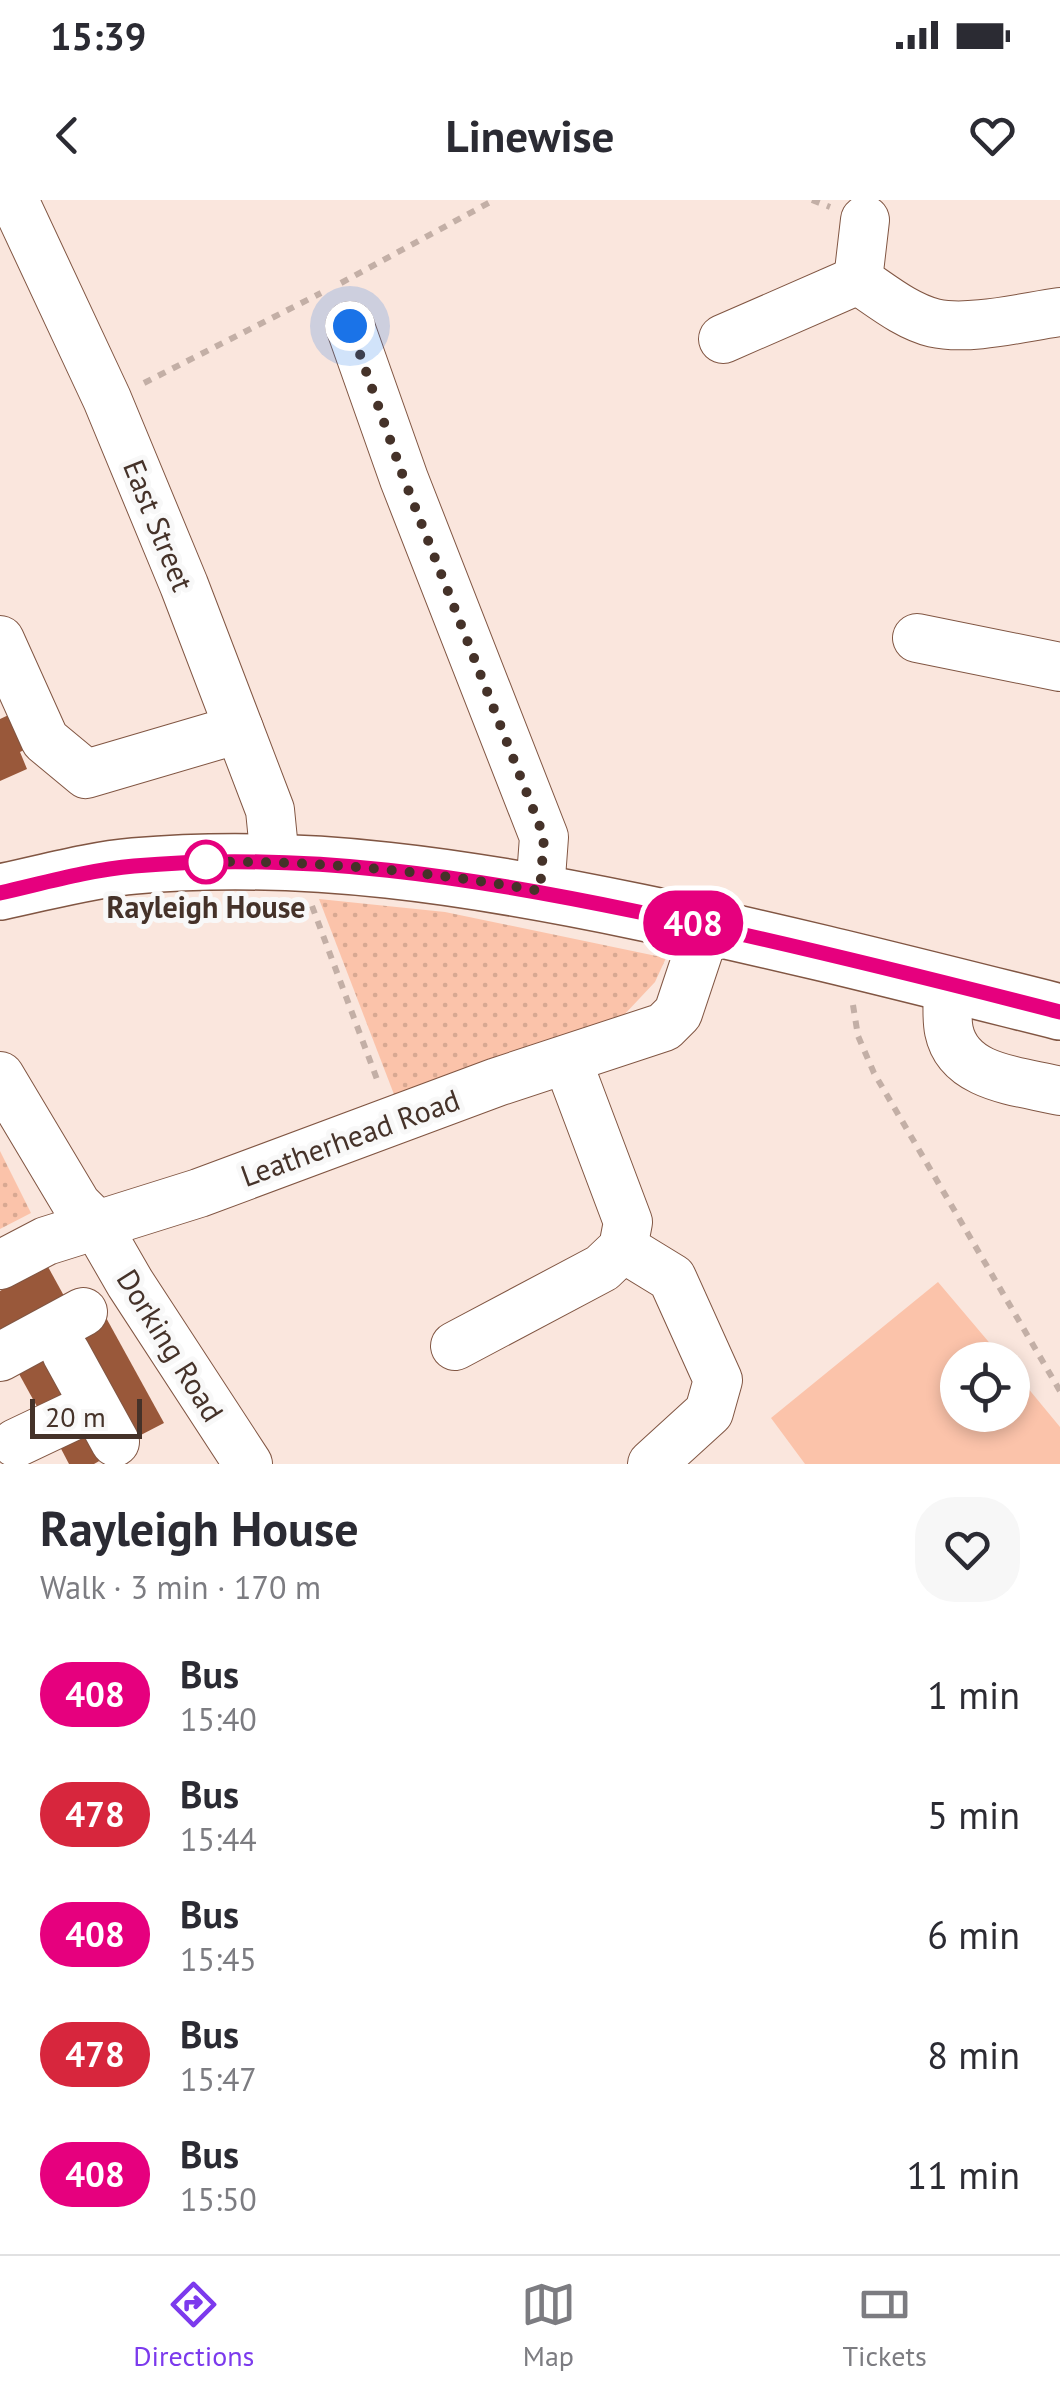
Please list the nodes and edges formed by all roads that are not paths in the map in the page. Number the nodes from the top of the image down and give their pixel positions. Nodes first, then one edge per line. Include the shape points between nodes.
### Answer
1 (14, 200) edge
2 (865, 220) dead end
3 (858, 280) junction
4 (337, 300) road end
5 (1060, 312) edge
6 (723, 339) dead end
7 (916, 638) dead end
8 (0, 640) edge
9 (1060, 667) edge
10 (239, 729) junction
11 (291, 877) junction
12 (540, 891) junction
13 (0, 892) edge
14 (707, 926) junction
15 (948, 984) junction
16 (1060, 1012) edge
17 (568, 1060) junction
18 (0, 1076) edge
19 (1060, 1091) edge
20 (96, 1224) junction
21 (623, 1248) junction
22 (0, 1266) edge
23 (455, 1346) dead end
24 (0, 1357) edge
25 (16, 1443) dead end
26 (248, 1464) edge
27 (652, 1464) edge

1 - 10 street, East Street via 106,399
2 - 3 street
3 - 5 street via 935,324
3 - 6 street
4 - 12 street via 544,837
7 - 9 street
8 - 10 street via 45,740 86,774
10 - 11 street, East Street
11 - 12 main road via 456,876
11 - 13 main road via 130,866
12 - 14 main road
14 - 15 main road
14 - 17 street, Leatherhead Road via 678,1014 664,1027
15 - 16 main road
15 - 19 street via 948,1030 958,1057 984,1073
17 - 20 street, Leatherhead Road via 199,1194
17 - 21 street via 628,1222
18 - 20 street via 77,1205
20 - 22 street, Leatherhead Road
20 - 26 street, Dorking Road
21 - 23 street via 602,1268
21 - 27 street via 672,1278 718,1380 709,1412
24 - 25 street via 75,1332 104,1424

